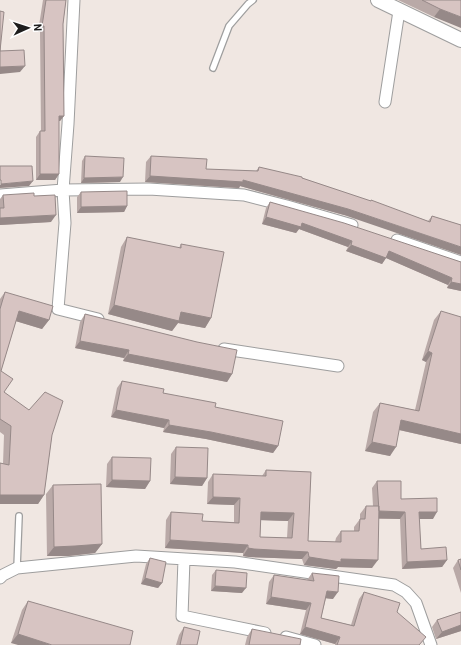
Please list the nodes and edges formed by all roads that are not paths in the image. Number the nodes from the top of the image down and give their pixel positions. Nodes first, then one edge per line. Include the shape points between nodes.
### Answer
1 (74, 0) edge
2 (253, 0) edge
3 (378, 0) edge
4 (398, 11) junction
5 (461, 40) edge
6 (213, 68) dead end
7 (385, 102) dead end
8 (63, 190) junction
9 (0, 195) edge
10 (365, 230) edge
11 (387, 237) edge
12 (461, 262) edge
13 (110, 322) edge
14 (213, 347) edge
15 (338, 366) dead end
16 (19, 516) dead end
17 (184, 559) junction
18 (17, 568) junction
19 (0, 578) edge
20 (314, 645) edge
21 (431, 645) edge

1 - 8 street
2 - 6 lane via 229,26
3 - 4 street
4 - 5 street
4 - 7 street
8 - 9 street
8 - 10 street via 149,189 244,195
8 - 13 street via 65,223 58,309
11 - 12 street
14 - 15 street
16 - 18 lane
17 - 18 street via 136,556
17 - 20 street via 182,616
17 - 21 street via 235,562 394,585 406,592 416,603
18 - 19 street

